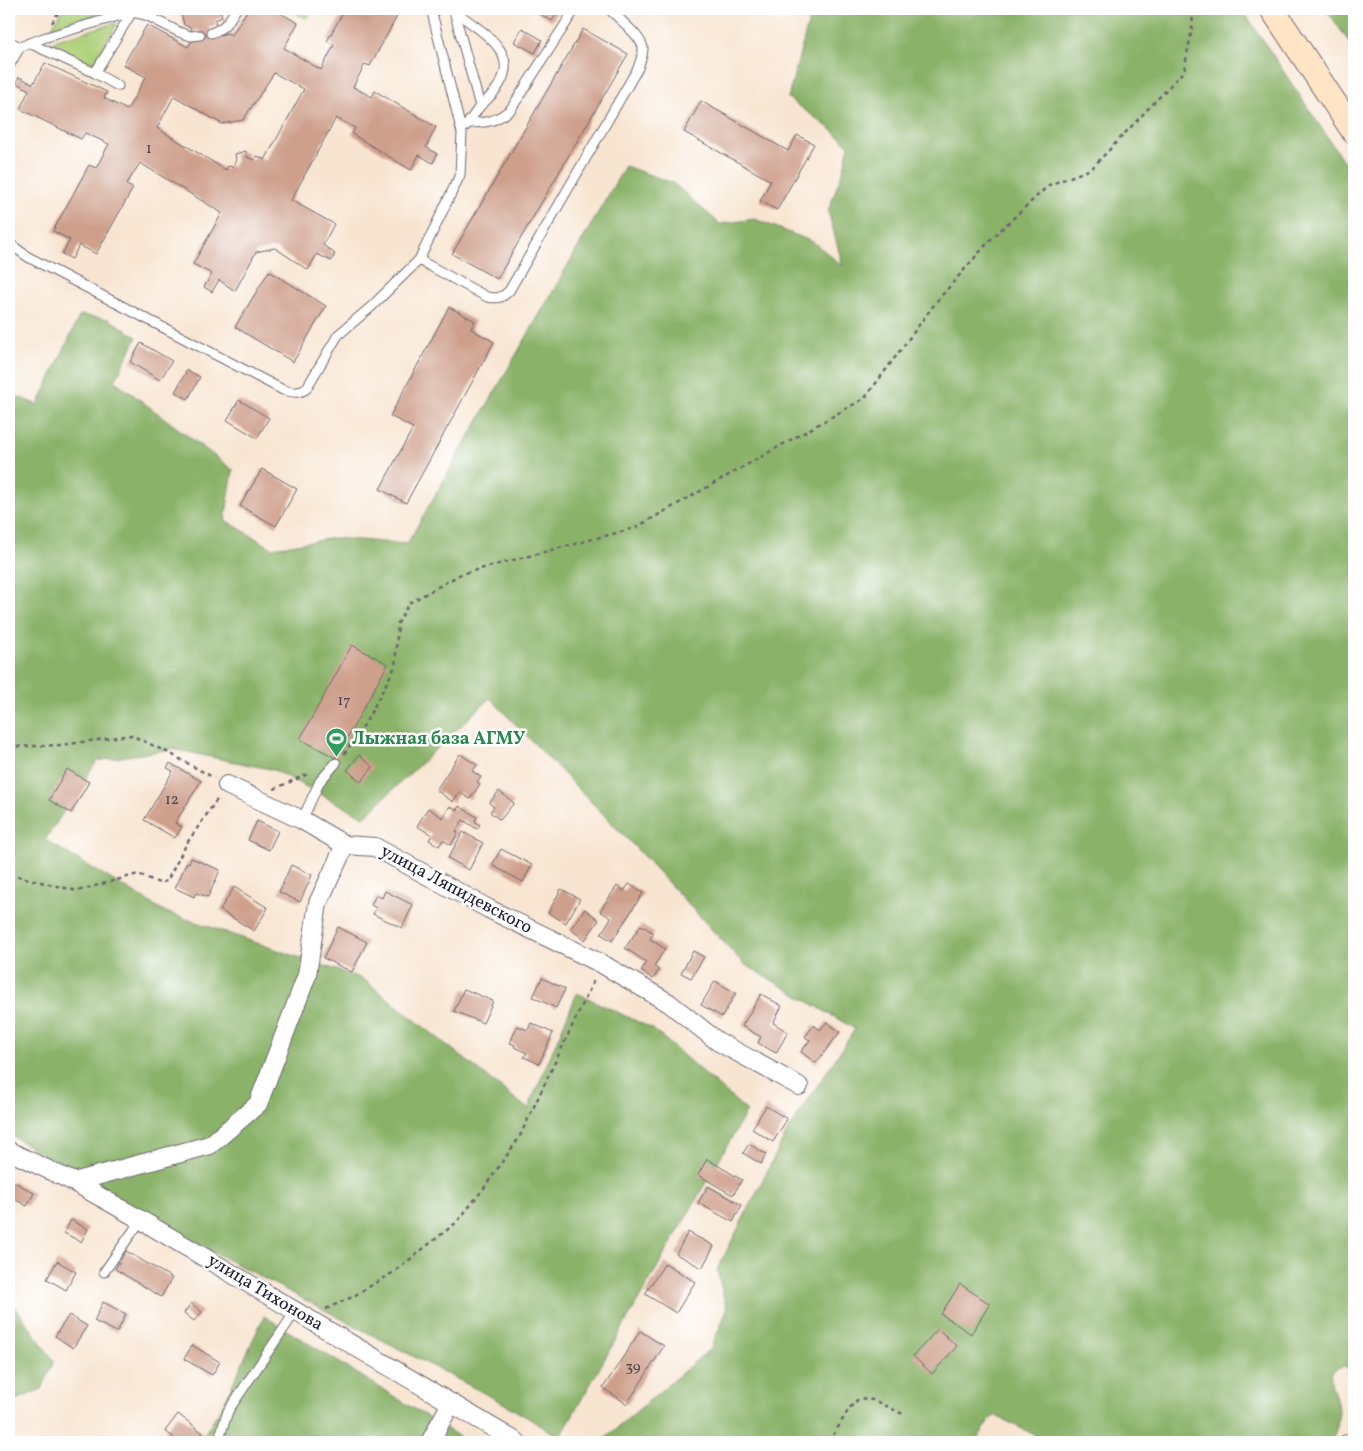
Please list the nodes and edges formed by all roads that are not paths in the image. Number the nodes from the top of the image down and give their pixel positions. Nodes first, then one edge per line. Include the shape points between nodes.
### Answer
1 (236, 9) edge
2 (431, 9) edge
3 (575, 9) edge
4 (608, 9) edge
5 (1272, 9) edge
6 (452, 10) edge
7 (132, 12) junction
8 (211, 33) dead end
9 (200, 35) dead end
10 (9, 41) edge
11 (29, 43) junction
12 (20, 47) junction
13 (9, 66) edge
14 (96, 73) junction
15 (118, 86) dead end
16 (480, 106) junction
17 (469, 122) junction
18 (1354, 132) edge
19 (462, 133) junction
20 (10, 242) edge
21 (419, 260) junction
22 (336, 764) road end
23 (227, 785) road end
24 (302, 820) junction
25 (345, 845) junction
26 (799, 1086) dead end
27 (9, 1151) edge
28 (74, 1182) junction
29 (141, 1220) junction
30 (104, 1272) dead end
31 (300, 1314) junction
32 (450, 1403) junction
33 (1354, 1439) edge
34 (218, 1442) edge
35 (430, 1442) edge
36 (517, 1442) edge
37 (1345, 1442) edge

1 - 8 lane via 226,24
2 - 19 lane
3 - 17 lane via 511,109 489,122
4 - 21 lane via 640,40 643,47 638,68 509,291 496,299 487,297
5 - 18 street
6 - 16 lane
6 - 16 lane via 496,43 504,55 506,68 502,81
7 - 9 lane via 148,16 179,32
7 - 11 lane
7 - 14 lane
10 - 12 lane
11 - 12 lane
11 - 14 lane
12 - 13 lane
14 - 15 lane
16 - 17 lane
17 - 19 lane
19 - 21 lane via 460,175
20 - 21 lane via 37,262 283,390 293,392 306,389 338,335
22 - 24 lane via 320,781
23 - 24 street, улица Ляпидевского
24 - 25 street, улица Ляпидевского
25 - 26 street, улица Ляпидевского via 375,847 489,909 602,964 669,1003 717,1041
25 - 28 street via 318,903 307,975 258,1104 210,1145
27 - 28 street, улица Тихонова
28 - 29 street, улица Тихонова
29 - 30 lane
29 - 31 street, улица Тихонова
31 - 32 street, улица Тихонова
31 - 34 lane via 228,1411
32 - 35 street
32 - 36 street, улица Тихонова
33 - 37 lane

